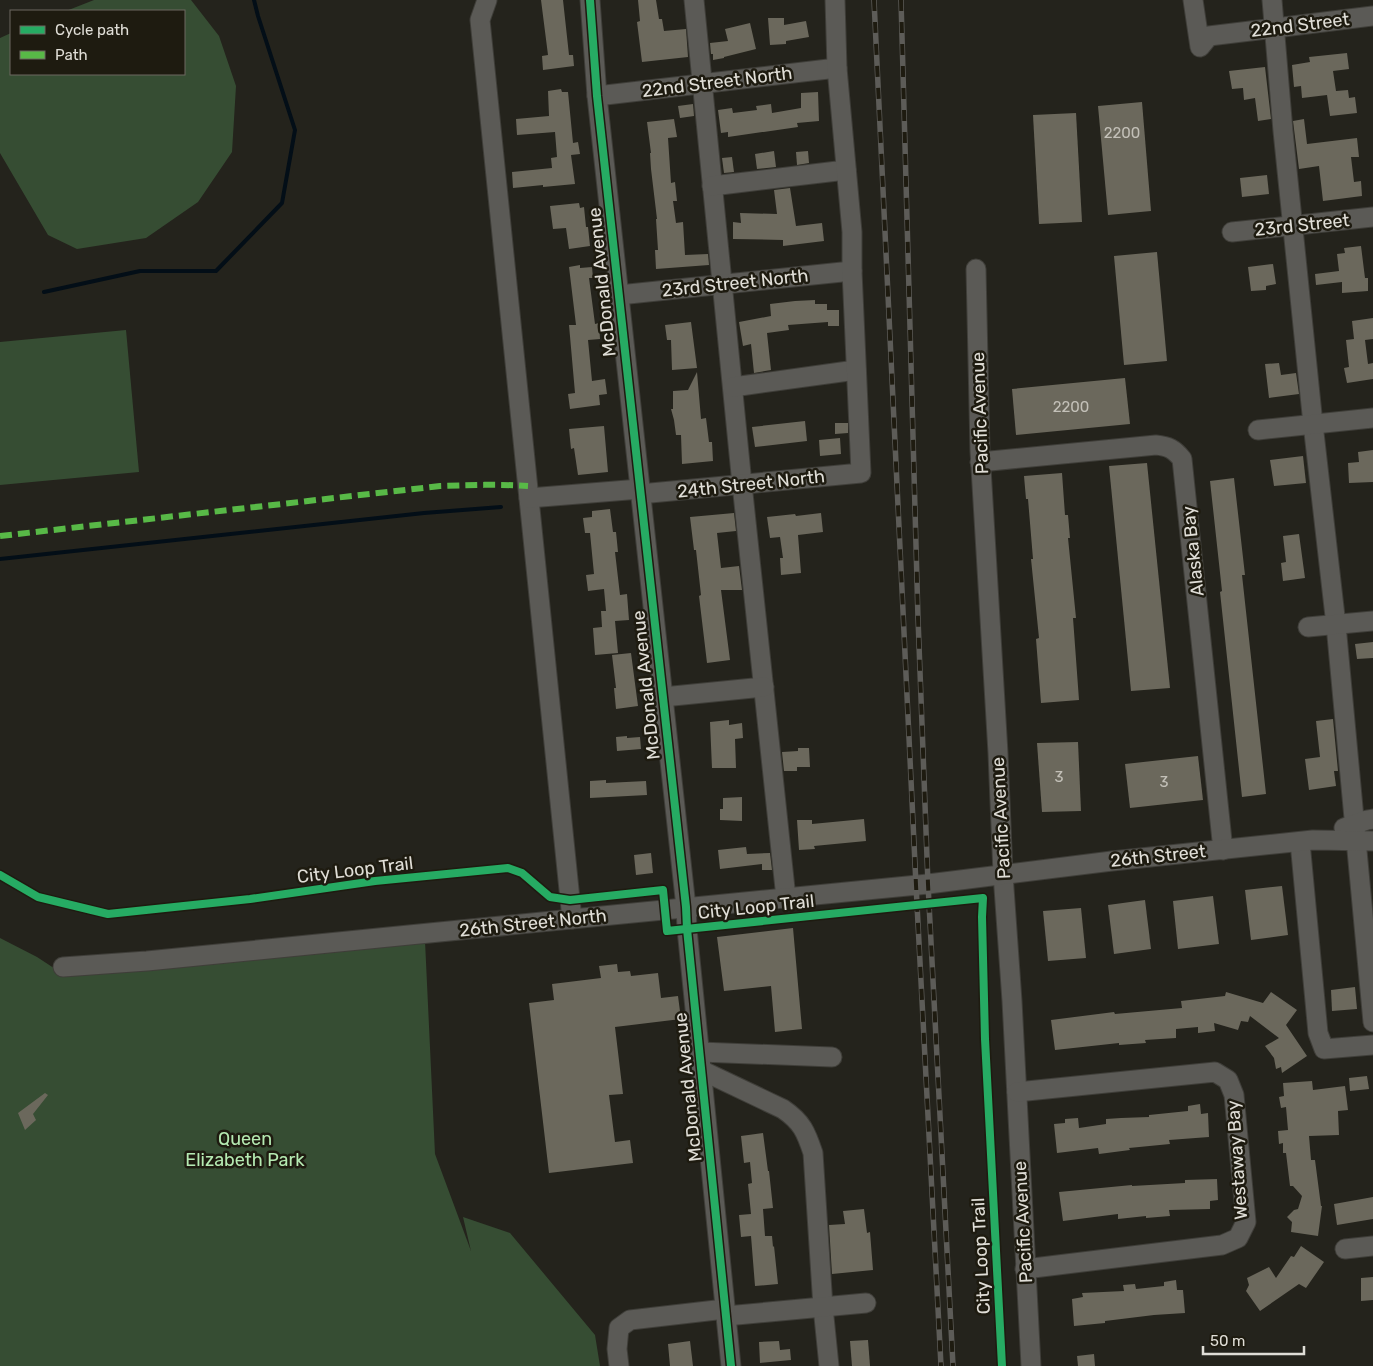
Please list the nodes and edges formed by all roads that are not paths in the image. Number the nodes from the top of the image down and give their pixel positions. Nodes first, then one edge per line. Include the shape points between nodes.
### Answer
1 (487, 0) edge
2 (590, 0) edge
3 (694, 0) edge
4 (835, 0) edge
5 (1194, 0) edge
6 (1272, 0) edge
7 (1372, 0) edge
8 (1373, 8) edge
9 (1373, 16) edge
10 (1275, 28) junction
11 (837, 68) junction
12 (702, 83) junction
13 (597, 96) junction
14 (846, 170) junction
15 (712, 186) junction
16 (1373, 217) edge
17 (1292, 226) junction
18 (1232, 232) dead end
19 (976, 269) dead end
20 (852, 271) junction
21 (722, 285) junction
22 (619, 295) junction
23 (856, 370) junction
24 (733, 387) junction
25 (1373, 418) edge
26 (1313, 424) junction
27 (1258, 430) dead end
28 (980, 462) junction
29 (742, 484) junction
30 (640, 492) junction
31 (529, 498) junction
32 (1373, 621) edge
33 (1336, 625) junction
34 (1308, 627) dead end
35 (764, 687) junction
36 (663, 697) junction
37 (1373, 819) edge
38 (1362, 835) edge
39 (1307, 841) junction
40 (1223, 850) junction
41 (1003, 874) junction
42 (786, 898) junction
43 (686, 907) junction
44 (572, 919) junction
45 (63, 967) dead end
46 (1373, 1022) edge
47 (1373, 1045) edge
48 (832, 1057) dead end
49 (701, 1061) junction
50 (1017, 1092) junction
51 (1373, 1246) edge
52 (1345, 1249) dead end
53 (1026, 1268) junction
54 (866, 1302) dead end
55 (823, 1306) junction
56 (726, 1312) junction
57 (619, 1366) edge
58 (731, 1366) edge
59 (829, 1366) edge
60 (1031, 1366) edge

1 - 31 street via 480,20
2 - 13 street, McDonald Avenue
3 - 12 street
4 - 11 street
5 - 10 street, 22nd Street via 1200,47 1208,36
6 - 10 street
7 - 8 street
9 - 10 street, 22nd Street
10 - 17 street
11 - 12 street, 22nd Street North
11 - 14 street
12 - 13 street, 22nd Street North
12 - 15 street
13 - 22 street, McDonald Avenue
14 - 15 street
14 - 20 street
15 - 21 street
16 - 17 street, 23rd Street
17 - 18 street, 23rd Street
17 - 26 street
19 - 28 street, Pacific Avenue
20 - 21 street, 23rd Street North
20 - 23 street
21 - 22 street, 23rd Street North
21 - 24 street
22 - 30 street, McDonald Avenue
23 - 24 street
23 - 29 street, 24th Street North via 861,473
24 - 29 street
25 - 26 street
26 - 27 street
26 - 33 street
28 - 40 street, Alaska Bay via 1156,445 1167,446 1182,459
28 - 41 street, Pacific Avenue
29 - 30 street, 24th Street North
29 - 35 street
30 - 31 street, 24th Street North
30 - 36 street, McDonald Avenue
31 - 44 street
32 - 33 street
33 - 34 street
33 - 38 street
35 - 36 street
35 - 42 street
36 - 43 street, McDonald Avenue
37 - 38 street, 26th Street
38 - 39 street, 26th Street
38 - 46 street
39 - 40 street, 26th Street
39 - 47 street via 1318,1033 1324,1049
40 - 41 street, 26th Street
41 - 42 street, 26th Street North
41 - 50 street, Pacific Avenue
42 - 43 street, 26th Street North
43 - 44 street, 26th Street North
43 - 49 street, McDonald Avenue
44 - 45 street, 26th Street North
48 - 49 street
49 - 55 street via 784,1109 796,1118 807,1135 813,1153
49 - 56 street, McDonald Avenue
50 - 53 street, Pacific Avenue
50 - 53 street, Westaway Bay via 1215,1072 1228,1080 1234,1095 1246,1222 1238,1238 1222,1245
51 - 52 street
53 - 60 street, Pacific Avenue
54 - 55 street
55 - 56 street
55 - 59 street
56 - 57 street via 630,1320 619,1328
56 - 58 street, McDonald Avenue

